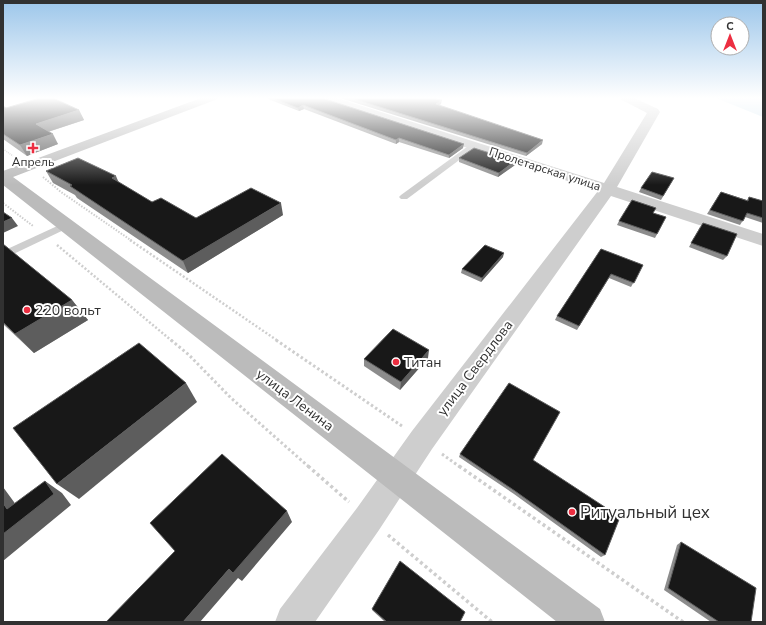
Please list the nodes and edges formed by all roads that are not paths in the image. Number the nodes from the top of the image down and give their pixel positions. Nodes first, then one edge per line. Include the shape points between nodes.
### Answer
1 (133, 127) edge
2 (416, 127) edge
3 (645, 127) edge
4 (474, 146) junction
5 (3, 176) edge
6 (608, 189) junction
7 (404, 196) dead end
8 (56, 230) junction
9 (763, 240) edge
10 (3, 255) edge
11 (396, 477) junction
12 (293, 622) edge
13 (587, 622) edge

1 - 5 main road
2 - 4 street, Пролетарская улица
3 - 6 street, улица Свердлова
4 - 6 street, Пролетарская улица
4 - 7 lane
5 - 8 main road, улица Ленина
6 - 9 street, Пролетарская улица
6 - 11 street, улица Свердлова
8 - 10 lane
8 - 11 main road, улица Ленина
11 - 12 street, улица Свердлова
11 - 13 main road, улица Ленина

